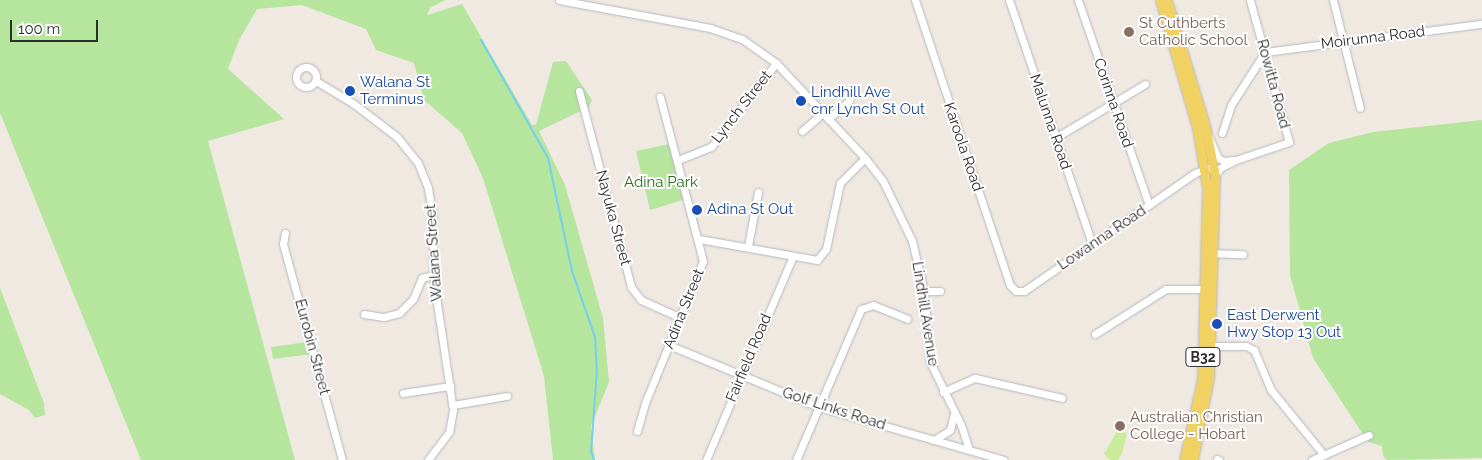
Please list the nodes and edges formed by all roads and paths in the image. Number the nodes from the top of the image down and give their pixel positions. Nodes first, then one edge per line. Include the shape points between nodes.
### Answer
1 (560, 0) edge
2 (915, 0) edge
3 (1009, 0) edge
4 (1078, 0) edge
5 (1160, 0) edge
6 (1167, 0) edge
7 (1250, 0) edge
8 (1333, 0) edge
9 (1482, 24) edge
10 (1345, 41) junction
11 (1265, 52) junction
12 (776, 63) junction
13 (316, 81) dead end
14 (1145, 84) dead end
15 (579, 91) dead end
16 (660, 97) dead end
17 (848, 101) dead end
18 (1113, 104) junction
19 (1360, 108) dead end
20 (826, 116) junction
21 (802, 131) dead end
22 (1222, 133) dead end
23 (1207, 134) junction
24 (1055, 138) junction
25 (865, 158) junction
26 (678, 160) junction
27 (1236, 160) junction
28 (1210, 172) junction
29 (758, 192) dead end
30 (1149, 205) junction
31 (284, 233) dead end
32 (698, 239) junction
33 (1092, 244) junction
34 (748, 246) junction
35 (1211, 253) junction
36 (1243, 254) dead end
37 (793, 256) junction
38 (433, 275) junction
39 (1210, 289) junction
40 (924, 290) junction
41 (940, 291) dead end
42 (1016, 292) joint
43 (364, 314) dead end
44 (681, 318) junction
45 (907, 318) dead end
46 (1094, 334) dead end
47 (669, 345) junction
48 (1208, 346) junction
49 (742, 376) junction
50 (450, 386) junction
51 (943, 392) junction
52 (402, 393) dead end
53 (508, 396) dead end
54 (1062, 398) dead end
55 (453, 405) junction
56 (818, 407) junction
57 (954, 411) junction
58 (637, 431) dead end
59 (1369, 435) dead end
60 (934, 440) junction
61 (969, 450) junction
62 (1324, 455) junction
63 (1193, 459) edge
64 (342, 460) edge
65 (428, 460) edge
66 (706, 460) edge
67 (796, 460) edge
68 (1004, 460) edge
69 (1184, 460) edge
70 (1312, 460) edge

1 - 12 street, Lindhill Avenue via 723,31 751,44
2 - 42 street, Karoola Road via 1010,285
3 - 24 street, Malunna Road
4 - 18 street, Corinna Road
5 - 28 main road, B32
6 - 23 main road, B32
7 - 11 street, Rowitta Road
8 - 10 street
9 - 10 street, Moirunna Road
10 - 11 street, Moirunna Road
10 - 19 street
11 - 22 street via 1231,105
11 - 27 street, Rowitta Road via 1289,142
12 - 20 street, Lindhill Avenue
12 - 26 street, Lynch Street via 711,147
13 - 38 street, Walana Street via 387,128 418,163 431,204
14 - 18 street
15 - 44 street, Nayuka Street via 631,288 641,300
16 - 26 street, Adina Street
17 - 20 street
18 - 24 street
18 - 30 street, Corinna Road
20 - 21 street
20 - 25 street, Lindhill Avenue
23 - 27 street via 1218,158
23 - 28 main road, B32
24 - 33 street, Malunna Road
25 - 37 street via 840,183 823,256 817,260
25 - 40 street, Lindhill Avenue via 883,181 906,224
26 - 32 street, Adina Street
27 - 28 street, Rowitta Road
28 - 30 street, Lowanna Road via 1187,181
28 - 35 main road, B32
29 - 34 street
30 - 33 street, Lowanna Road
31 - 64 street, Eurobin Street via 283,244
32 - 34 street
32 - 44 street, Adina Street via 703,265
33 - 42 street, Lowanna Road via 1024,291
34 - 37 street
35 - 36 street
35 - 39 main road, B32
37 - 49 street, Fairfield Road
38 - 43 street via 422,278 413,299 399,313 384,317
38 - 50 street, Walana Street
39 - 46 street via 1166,289
39 - 48 main road, B32
40 - 41 street
40 - 51 street, Lindhill Avenue via 927,347
44 - 47 street, Adina Street
45 - 56 street via 873,305 861,309
47 - 49 street, Golf Links Road
47 - 58 street, Adina Street
48 - 62 street via 1246,346 1254,350 1271,390
48 - 63 main road, B32 via 1204,416
48 - 69 main road, B32
49 - 56 street, Golf Links Road
49 - 66 street, Fairfield Road
50 - 52 street
50 - 55 street, Walana Street
51 - 54 street via 975,378
51 - 57 street, Lindhill Avenue
53 - 55 street
55 - 65 street, Walana Street via 449,432
56 - 60 street, Golf Links Road
56 - 67 street
57 - 60 street via 950,430
57 - 61 street, Lindhill Avenue
59 - 62 street
60 - 61 street, Golf Links Road
61 - 68 street, Golf Links Road
62 - 70 street

